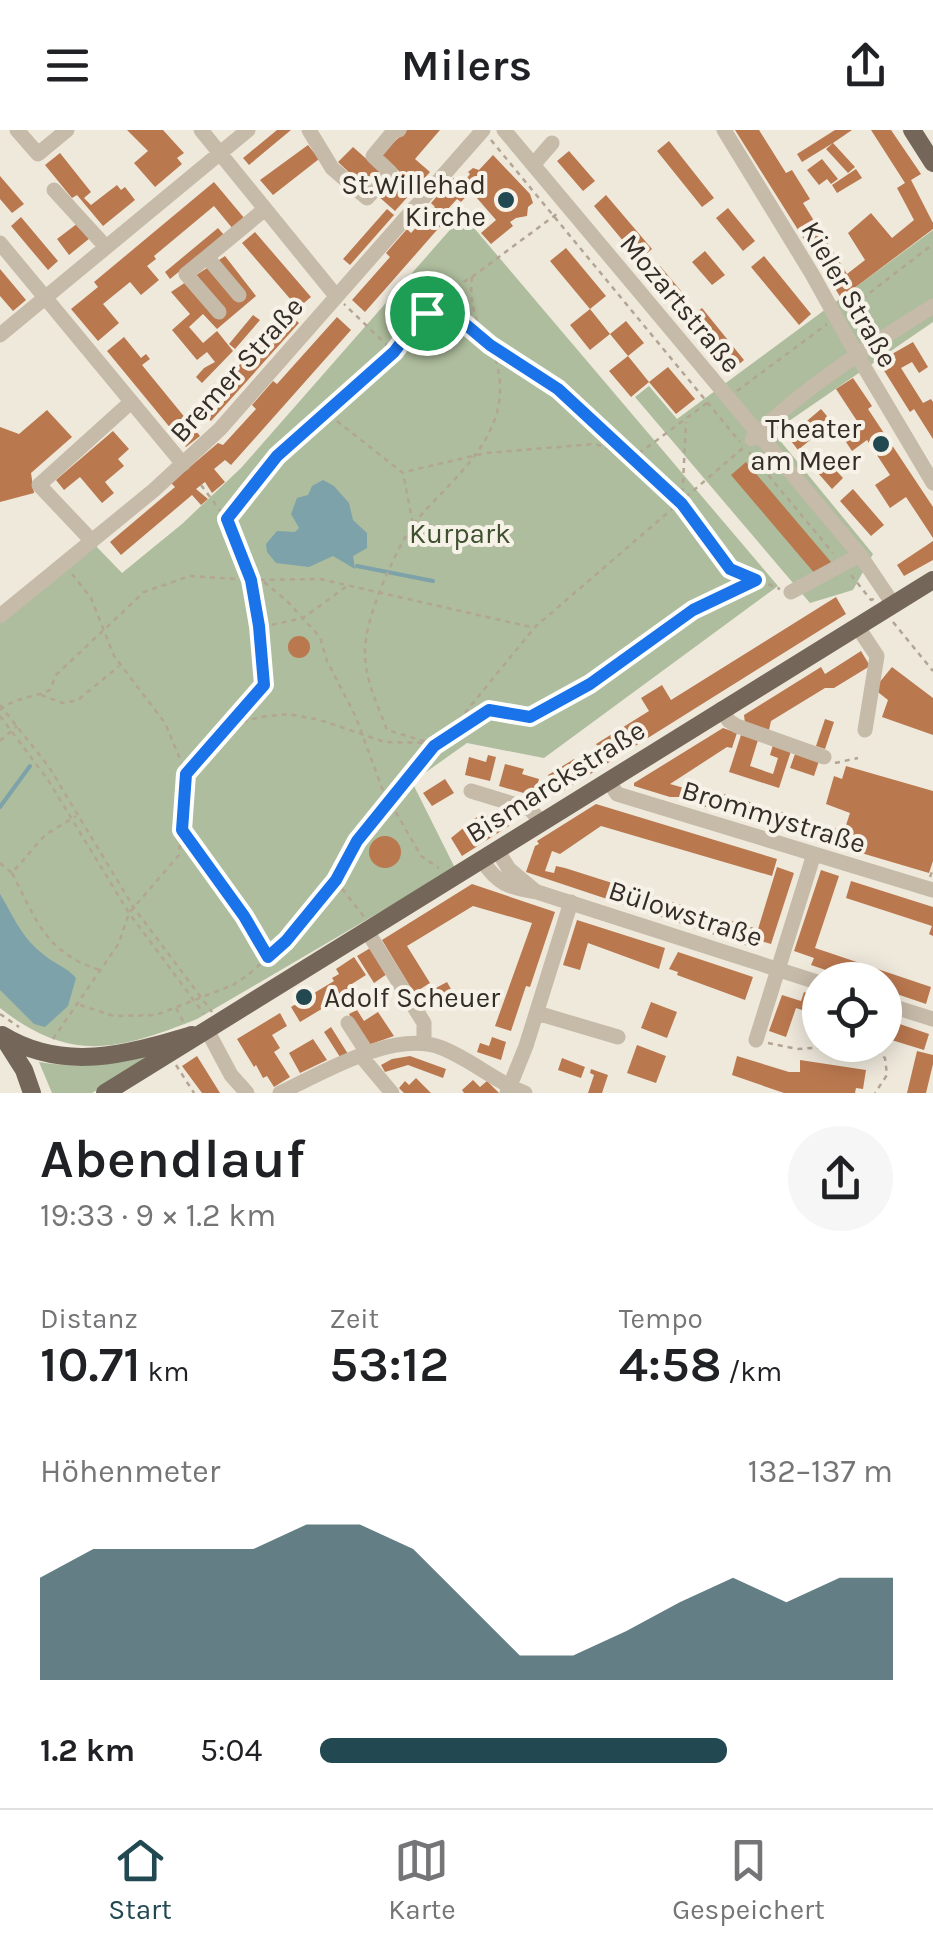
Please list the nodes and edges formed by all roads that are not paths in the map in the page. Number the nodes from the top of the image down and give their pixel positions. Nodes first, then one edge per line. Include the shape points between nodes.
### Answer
1 (16, 130) edge
2 (67, 130) edge
3 (201, 130) edge
4 (248, 130) edge
5 (399, 130) edge
6 (483, 130) edge
7 (724, 130) edge
8 (912, 130) edge
9 (319, 133) edge
10 (514, 134) edge
11 (552, 143) dead end
12 (220, 152) junction
13 (933, 163) edge
14 (532, 165) junction
15 (54, 190) dead end
16 (267, 211) junction
17 (0, 243) edge
18 (106, 247) junction
19 (209, 260) junction
20 (239, 296) dead end
21 (336, 296) junction
22 (44, 298) junction
23 (933, 306) edge
24 (218, 312) dead end
25 (0, 336) edge
26 (856, 356) junction
27 (131, 402) junction
28 (751, 440) junction
29 (183, 464) junction
30 (932, 478) edge
31 (92, 541) junction
32 (860, 555) junction
33 (932, 581) edge
34 (791, 592) road end
35 (885, 603) junction
36 (0, 616) edge
37 (857, 626) junction
38 (721, 709) junction
39 (865, 730) dead end
40 (824, 758) road end
41 (608, 780) junction
42 (471, 791) dead end
43 (541, 822) junction
44 (814, 854) junction
45 (490, 855) junction
46 (933, 890) edge
47 (571, 902) junction
48 (369, 929) junction
49 (776, 968) junction
50 (802, 977) edge
51 (902, 1009) edge
52 (536, 1013) junction
53 (933, 1019) edge
54 (348, 1022) dead end
55 (213, 1026) junction
56 (1, 1034) edge
57 (618, 1037) dead end
58 (756, 1040) road end
59 (424, 1042) junction
60 (364, 1055) junction
61 (514, 1091) edge
62 (32, 1093) edge
63 (105, 1093) edge
64 (247, 1093) edge
65 (280, 1093) edge
66 (392, 1093) edge

1 - 2 street via 38,154
3 - 12 street
4 - 12 street
5 - 9 street via 372,156 390,172 367,198 332,168
6 - 21 street, Bremer Straße
7 - 26 street, Kieler Straße
8 - 13 main road
10 - 14 street, Mozartstraße
11 - 14 street
12 - 16 street
12 - 18 street
14 - 28 street, Mozartstraße
15 - 18 street
16 - 19 street
16 - 21 street
17 - 22 street
18 - 22 street
19 - 20 street
19 - 24 street via 186,274
21 - 29 street, Bremer Straße
22 - 25 street
22 - 27 street
23 - 26 street
26 - 28 street
26 - 30 street, Kieler Straße
27 - 29 street
27 - 31 street via 39,485
28 - 32 street, Mozartstraße
29 - 31 street, Bremer Straße
31 - 36 street, Bremer Straße
32 - 34 street
32 - 35 street, Mozartstraße
33 - 35 main road, Bismarckstraße
35 - 37 main road, Bismarckstraße
37 - 38 main road, Bismarckstraße
37 - 39 street via 877,656
38 - 40 street via 737,726
38 - 41 main road, Bismarckstraße
41 - 43 main road, Bismarckstraße
41 - 44 street, Brommystraße via 617,794
42 - 43 street via 530,809
43 - 45 main road, Bismarckstraße
44 - 46 street, Brommystraße
44 - 49 street
45 - 47 street, Bülowstraße via 537,892
45 - 48 main road, Bismarckstraße
47 - 49 street, Bülowstraße
47 - 52 street
48 - 55 main road, Bismarckstraße
48 - 59 street via 424,1022
49 - 50 street, Bülowstraße
49 - 58 street
51 - 53 street
52 - 57 street
52 - 61 street
54 - 60 street
55 - 56 main road, Bismarckstraße via 81,1060 45,1054
55 - 63 main road, Bismarckstraße
55 - 64 street via 231,1076
56 - 62 main road
59 - 60 street
59 - 61 street
60 - 65 street
60 - 66 street

